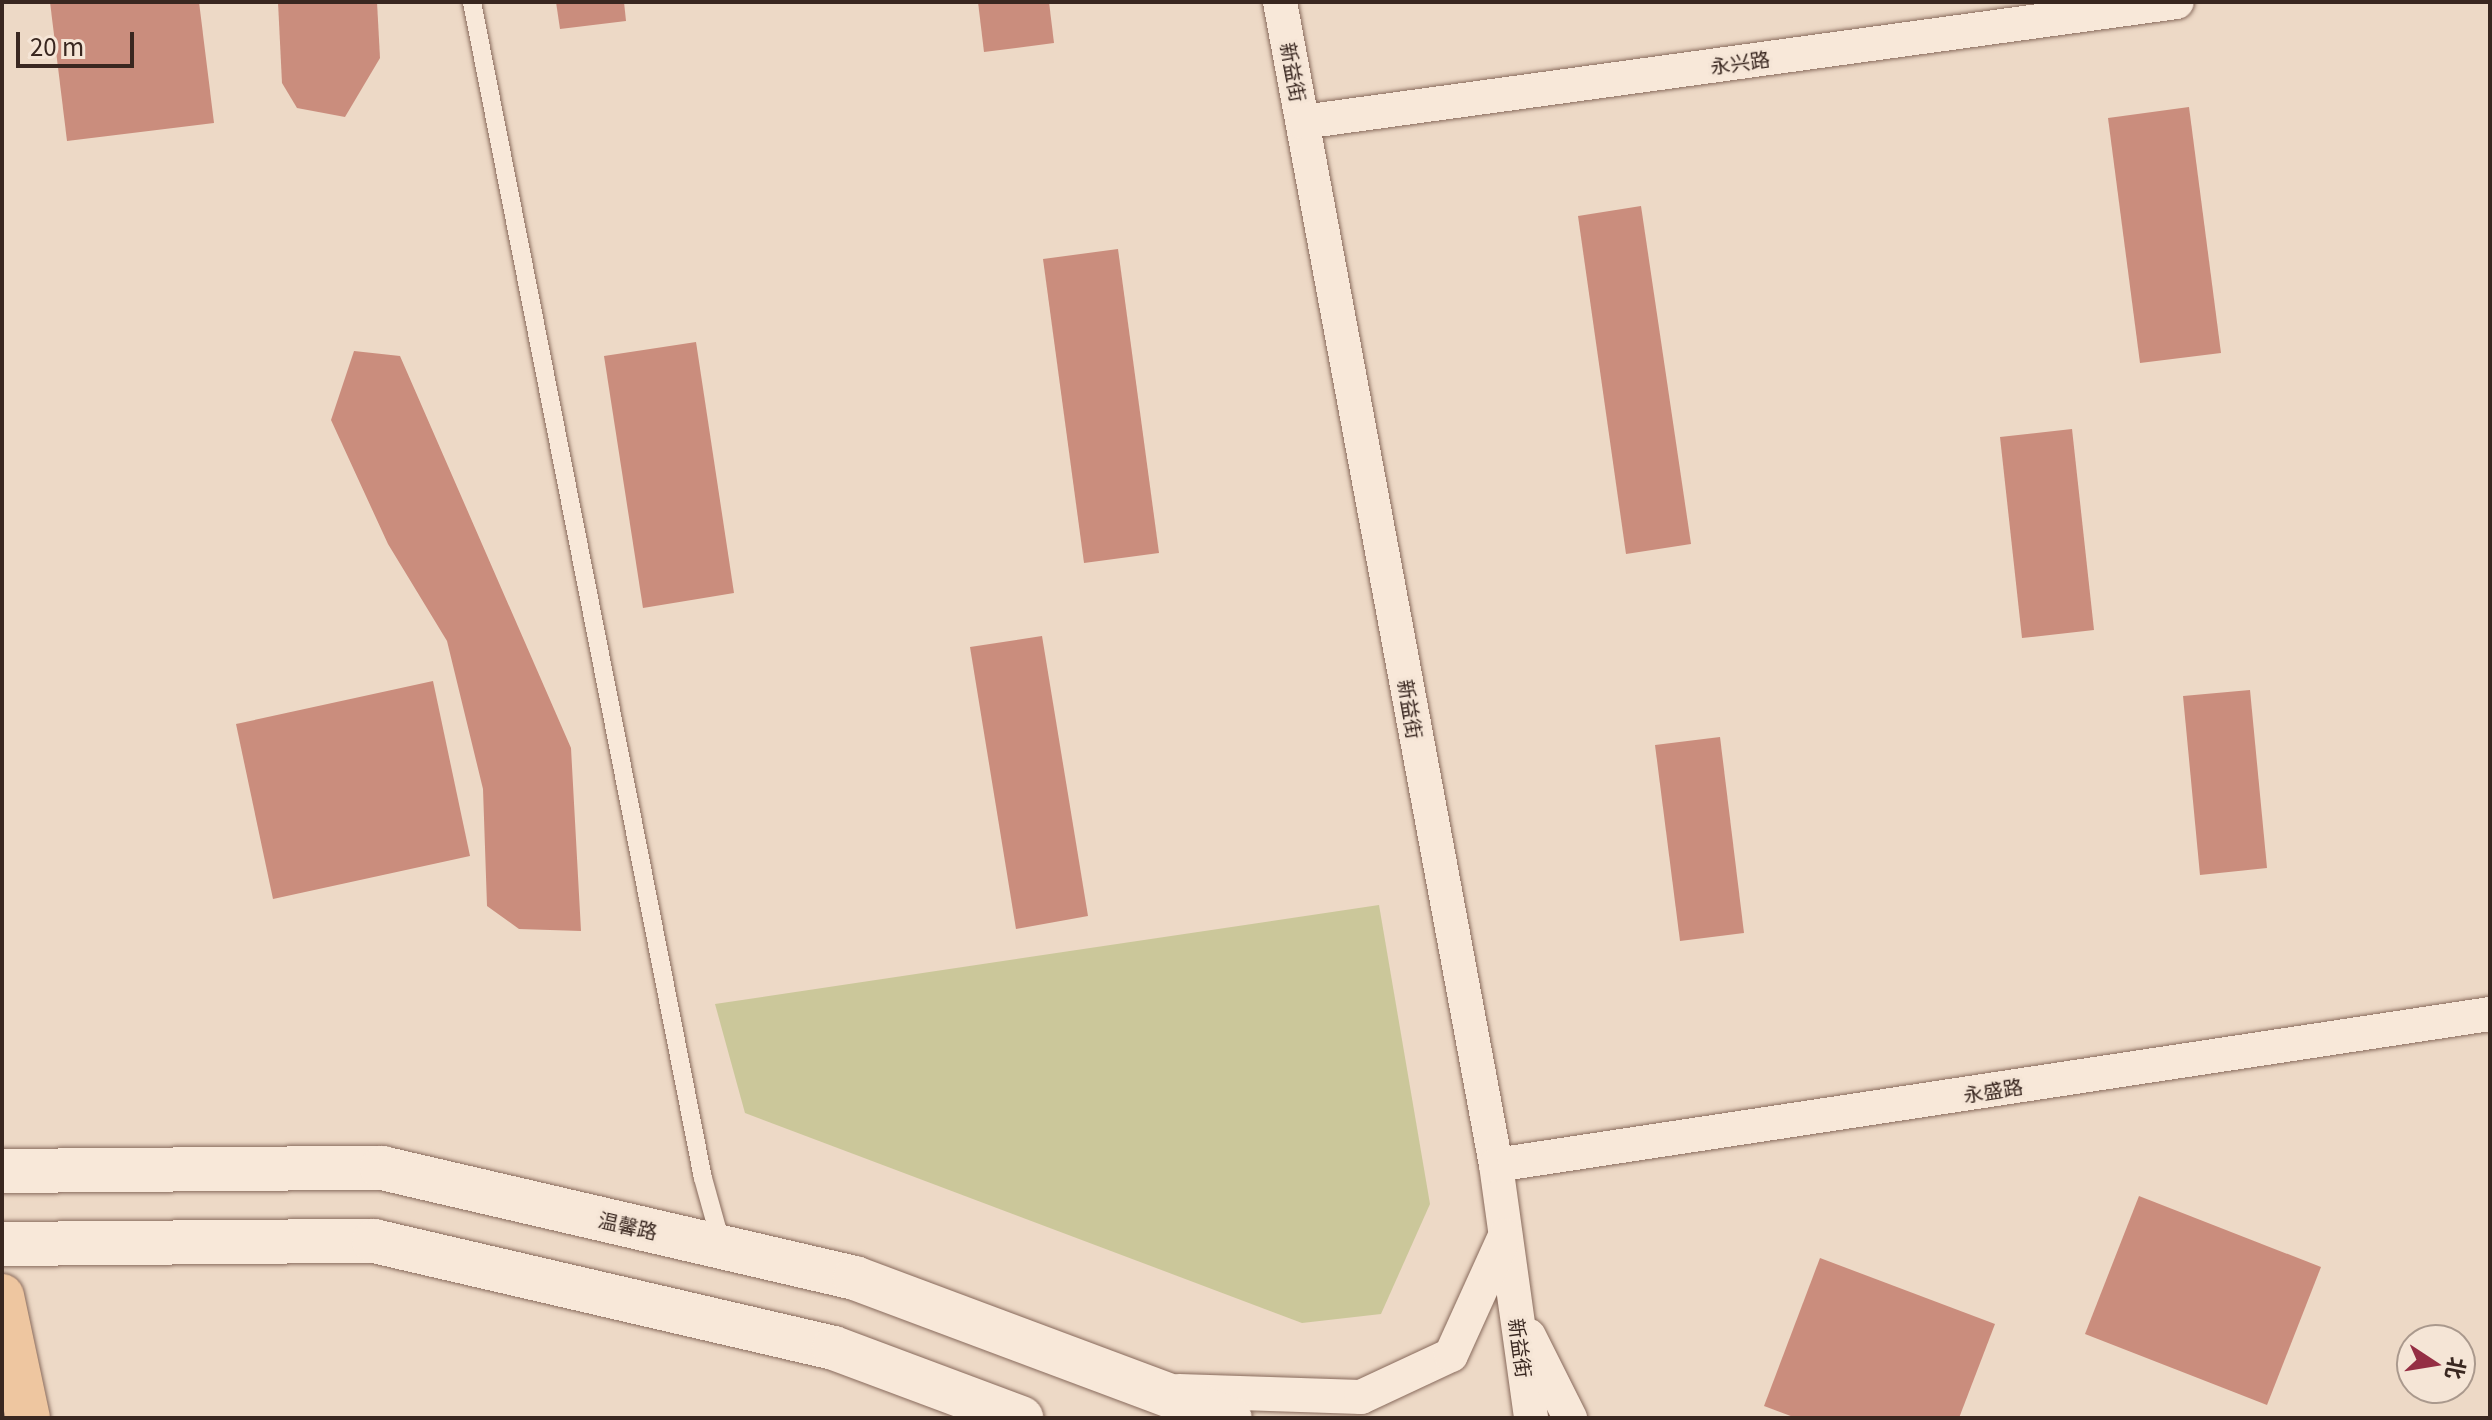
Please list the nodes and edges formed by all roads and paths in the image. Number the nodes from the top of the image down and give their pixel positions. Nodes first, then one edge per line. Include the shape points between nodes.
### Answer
1 (472, 2) edge
2 (1280, 2) edge
3 (2177, 2) edge
4 (1303, 122) junction
5 (2490, 1014) edge
6 (1496, 1165) junction
7 (2, 1171) edge
8 (1505, 1236) junction
9 (2, 1244) edge
10 (722, 1247) junction
11 (2, 1296) edge
12 (1516, 1311) junction
13 (1156, 1390) junction
14 (28, 1418) edge
15 (1021, 1418) edge
16 (1230, 1418) edge
17 (1531, 1418) edge
18 (1570, 1418) edge

1 - 10 lane via 703,1178
2 - 4 street, 新益街
3 - 4 street, 永兴路
4 - 6 street, 新益街
5 - 6 street, 永盛路
6 - 8 street, 新益街
7 - 10 main road, 温馨路 via 382,1168
8 - 12 street, 新益街
8 - 13 street via 1451,1355 1361,1397
9 - 15 main road via 374,1241 834,1348
10 - 13 main road, 温馨路 via 855,1278
11 - 14 main road
12 - 17 street, 新益街
12 - 18 street
13 - 16 main road, 温馨路

